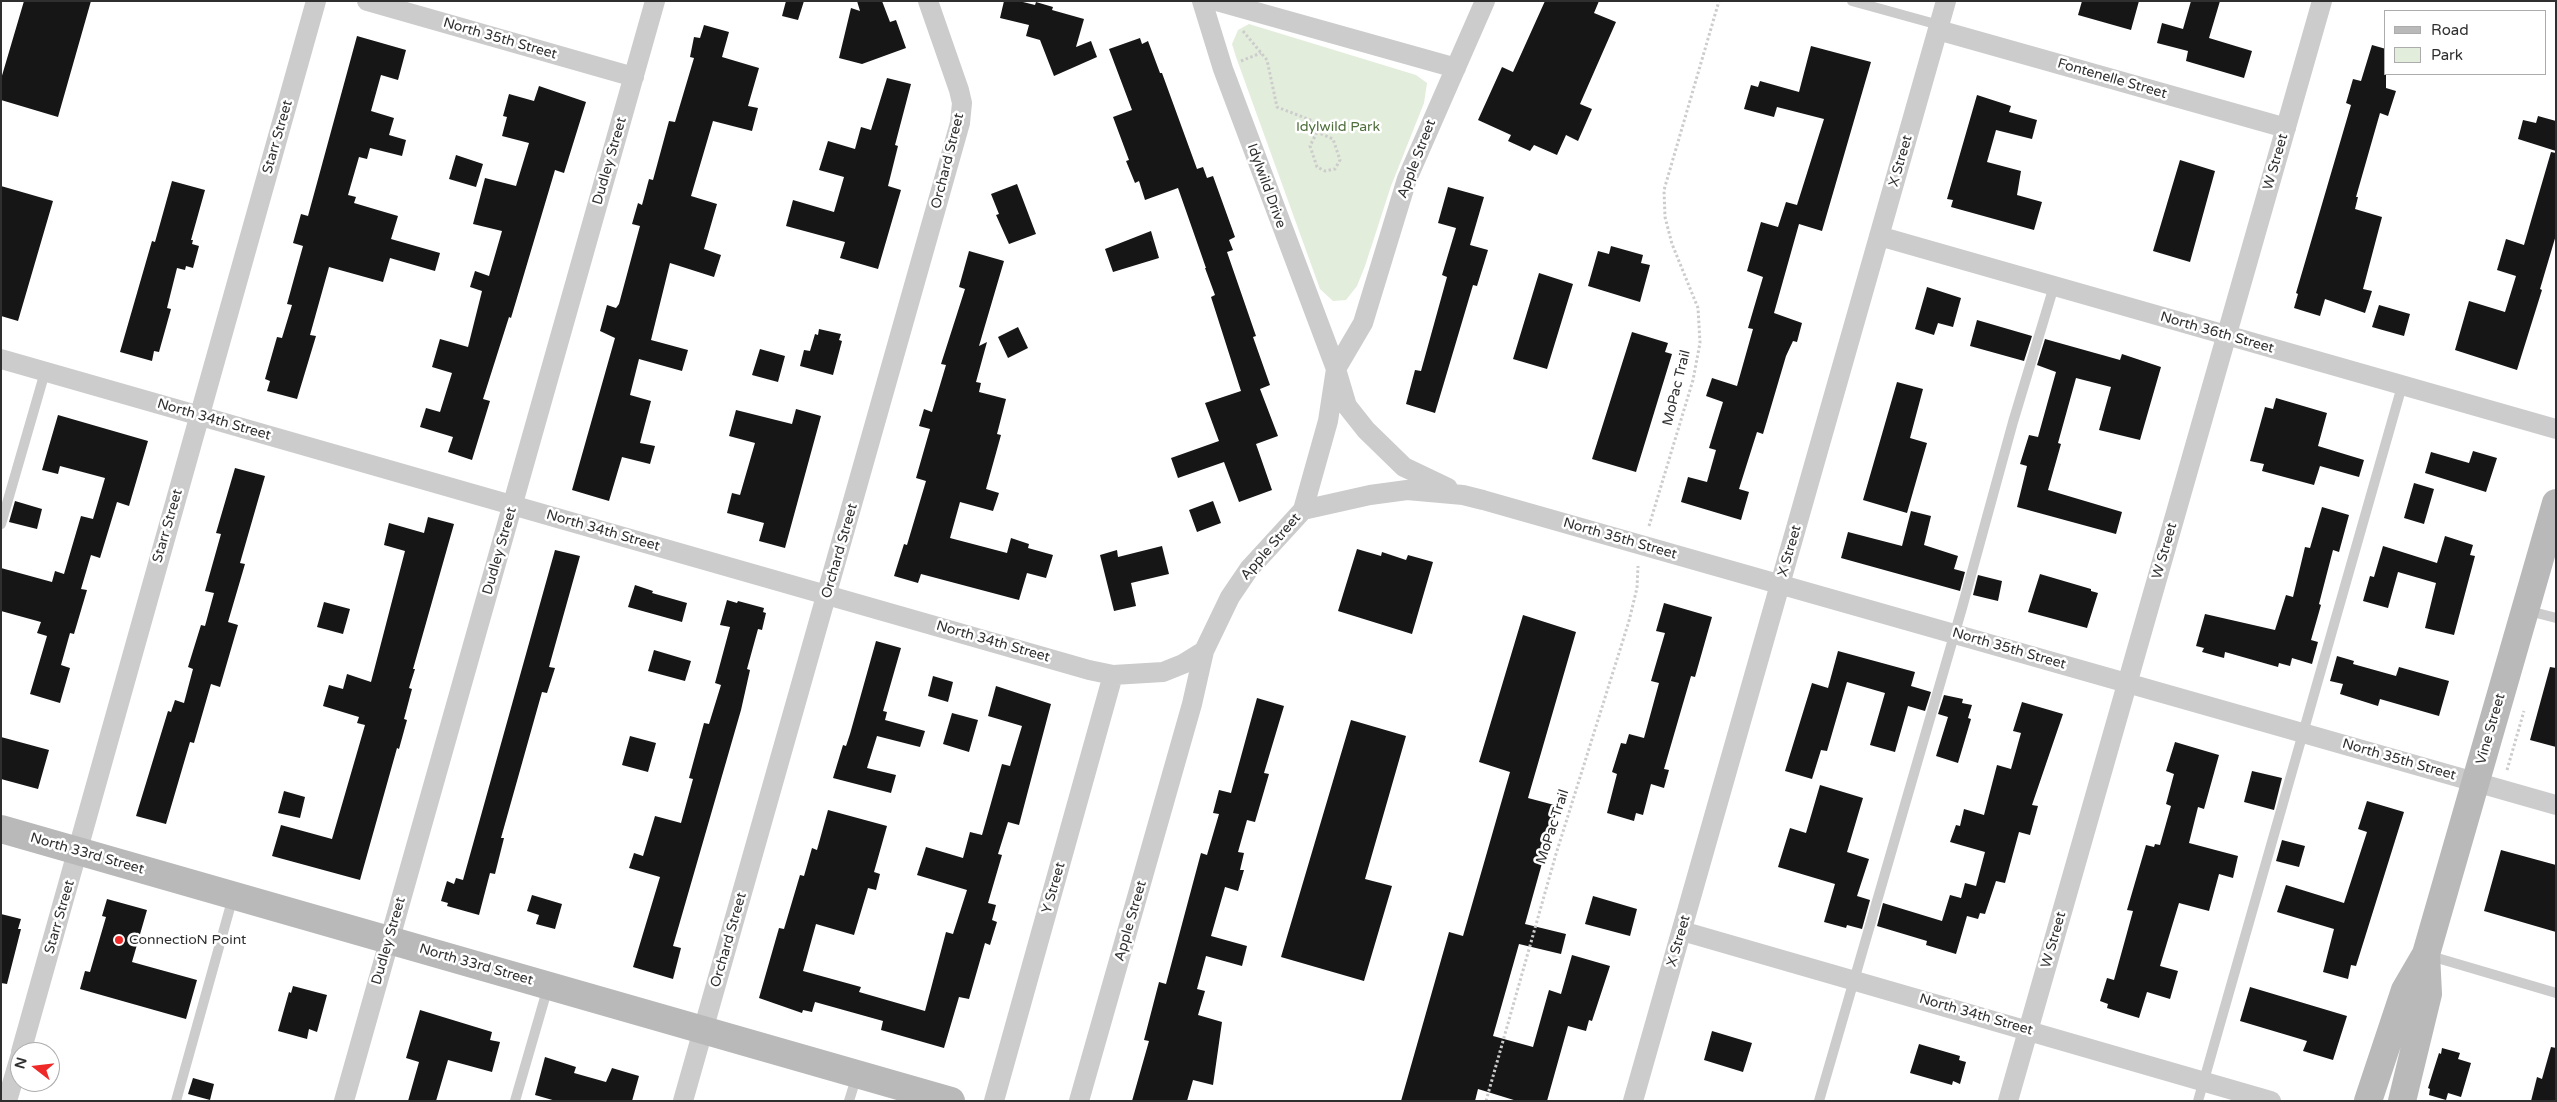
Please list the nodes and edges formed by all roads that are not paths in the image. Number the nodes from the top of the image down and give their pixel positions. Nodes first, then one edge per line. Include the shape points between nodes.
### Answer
1 (316, 1) edge
2 (367, 1) edge
3 (655, 1) edge
4 (928, 1) edge
5 (1202, 1) edge
6 (1217, 1) edge
7 (1485, 1) edge
8 (1852, 1) edge
9 (1946, 1) edge
10 (2322, 1) edge
11 (1939, 28) junction
12 (1456, 68) junction
13 (634, 77) junction
14 (2286, 128) junction
15 (1879, 236) junction
16 (2054, 286) junction
17 (2227, 336) junction
18 (1, 359) edge
19 (1336, 369) junction
20 (45, 372) junction
21 (2402, 386) junction
22 (199, 416) junction
23 (2556, 429) edge
24 (1463, 495) junction
25 (2556, 503) edge
26 (513, 505) junction
27 (1303, 510) junction
28 (1, 524) edge
29 (1781, 584) junction
30 (827, 595) junction
31 (2526, 610) junction
32 (2556, 618) edge
33 (1954, 634) junction
34 (1204, 650) junction
35 (1114, 675) junction
36 (2127, 683) junction
37 (2304, 733) junction
38 (2476, 783) junction
39 (2556, 806) edge
40 (1, 829) edge
41 (77, 851) junction
42 (234, 896) junction
43 (1682, 931) junction
44 (388, 941) junction
45 (2426, 954) junction
46 (1853, 980) junction
47 (548, 986) junction
48 (2556, 993) edge
49 (703, 1030) junction
50 (2028, 1030) junction
51 (24, 1042) edge
52 (857, 1074) junction
53 (2204, 1082) junction
54 (176, 1101) edge
55 (344, 1101) edge
56 (515, 1101) edge
57 (682, 1101) edge
58 (849, 1101) edge
59 (951, 1101) edge
60 (994, 1101) edge
61 (1080, 1101) edge
62 (1633, 1101) edge
63 (1819, 1101) edge
64 (2008, 1101) edge
65 (2198, 1101) edge
66 (2270, 1101) edge
67 (2368, 1101) edge
68 (2402, 1101) edge

1 - 22 street, Starr Street
2 - 13 street, North 35th Street
3 - 13 street, Dudley Street
4 - 30 street, Orchard Street via 959,90 962,103 960,122
5 - 19 street, Idylwild Drive via 1227,78
6 - 12 street
7 - 12 street, Apple Street
8 - 11 lane
9 - 11 street, X Street
10 - 14 street, W Street
11 - 14 street, Fontenelle Street
11 - 15 street, X Street
12 - 19 street, Apple Street via 1407,179 1363,323
13 - 26 street, Dudley Street
14 - 17 street, W Street
15 - 16 street, North 36th Street
15 - 29 street, X Street
16 - 17 street, North 36th Street
16 - 33 lane
17 - 21 street, North 36th Street
17 - 36 street, W Street
18 - 20 street, North 34th Street
19 - 24 street, North 35th Street via 1347,406 1388,452 1404,467
19 - 27 street, Apple Street via 1328,421
20 - 22 street, North 34th Street
20 - 28 lane
21 - 23 street, North 36th Street
21 - 37 lane
22 - 26 street, North 34th Street
22 - 41 street, Starr Street
24 - 27 street, North 35th Street via 1390,492
24 - 29 street, North 35th Street
25 - 31 main road, Vine Street
26 - 30 street, North 34th Street
26 - 44 street, Dudley Street
27 - 34 street, Apple Street via 1249,569 1230,597
29 - 33 street, North 35th Street
29 - 43 street, X Street
30 - 35 street, North 34th Street
30 - 49 street, Orchard Street
31 - 32 lane
31 - 38 main road, Vine Street
33 - 36 street, North 35th Street
33 - 46 lane
34 - 35 street, North 34th Street via 1163,672
34 - 61 street, Apple Street via 1192,704
35 - 60 street, Y Street
36 - 37 street, North 35th Street
36 - 50 street, W Street
37 - 38 street, North 35th Street
37 - 53 lane
38 - 39 street, North 35th Street
38 - 45 main road, Vine Street
40 - 41 main road, North 33rd Street
41 - 42 main road, North 33rd Street
41 - 51 street, Starr Street
42 - 44 main road, North 33rd Street
42 - 54 lane
43 - 46 street, North 34th Street
43 - 62 street, X Street
44 - 47 main road, North 33rd Street
44 - 55 street, Dudley Street
45 - 48 lane
45 - 67 main road, Vine Street via 2404,990
45 - 68 main road, Vine Street via 2428,994
46 - 50 street, North 34th Street
46 - 63 lane
47 - 49 main road, North 33rd Street
47 - 56 lane
49 - 52 main road, North 33rd Street
49 - 57 street, Orchard Street
50 - 53 street, North 34th Street
50 - 64 street, W Street
52 - 58 lane
52 - 59 main road, North 33rd Street
53 - 65 lane
53 - 66 street, North 34th Street

